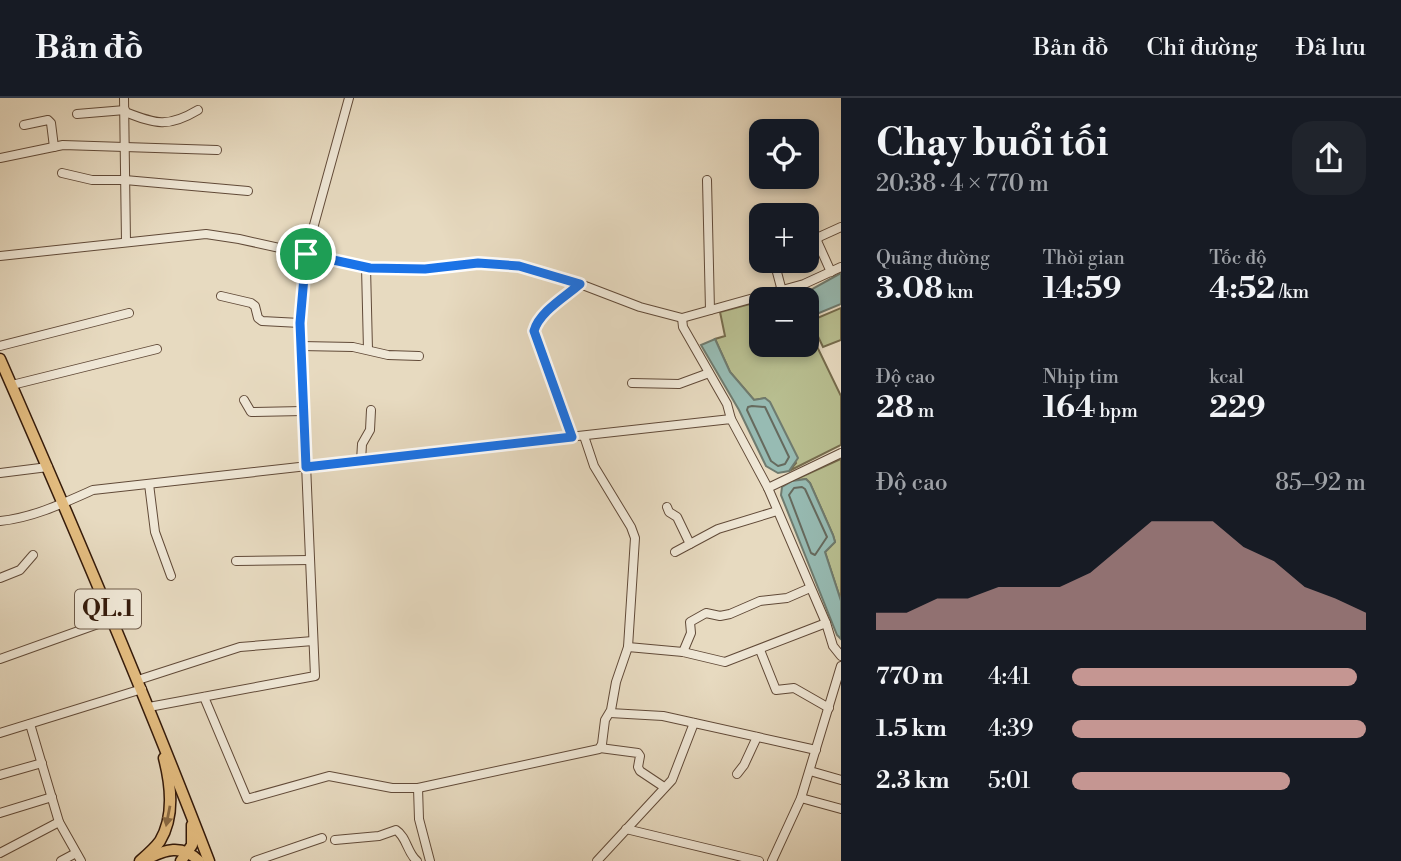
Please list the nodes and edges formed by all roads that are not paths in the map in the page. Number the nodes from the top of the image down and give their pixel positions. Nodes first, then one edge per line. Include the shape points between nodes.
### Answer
1 (124, 98) edge
2 (349, 98) edge
3 (198, 110) dead end
4 (125, 111) junction
5 (76, 114) dead end
6 (24, 125) dead end
7 (54, 147) junction
8 (126, 147) junction
9 (216, 150) dead end
10 (0, 158) edge
11 (62, 173) dead end
12 (125, 180) junction
13 (707, 180) dead end
14 (248, 191) dead end
15 (841, 227) edge
16 (126, 242) junction
17 (306, 254) junction
18 (0, 256) edge
19 (366, 267) junction
20 (841, 267) edge
21 (831, 272) junction
22 (580, 284) junction
23 (793, 287) edge
24 (221, 296) dead end
25 (749, 299) edge
26 (710, 310) junction
27 (129, 313) dead end
28 (682, 318) junction
29 (300, 323) junction
30 (0, 346) edge
31 (301, 346) junction
32 (157, 349) dead end
33 (368, 350) junction
34 (419, 356) dead end
35 (0, 359) edge
36 (709, 373) junction
37 (632, 383) dead end
38 (12, 385) junction
39 (244, 400) dead end
40 (371, 410) dead end
41 (303, 411) junction
42 (730, 419) junction
43 (584, 436) junction
44 (572, 437) junction
45 (841, 453) edge
46 (361, 461) junction
47 (48, 467) junction
48 (306, 467) junction
49 (0, 473) edge
50 (149, 484) junction
51 (768, 488) junction
52 (64, 503) junction
53 (667, 507) dead end
54 (778, 511) junction
55 (0, 521) edge
56 (690, 544) junction
57 (675, 552) dead end
58 (33, 555) dead end
59 (310, 560) junction
60 (236, 561) dead end
61 (171, 576) dead end
62 (0, 578) edge
63 (810, 588) junction
64 (112, 619) junction
65 (826, 623) junction
66 (313, 641) junction
67 (628, 647) junction
68 (760, 650) junction
69 (683, 652) junction
70 (841, 656) edge
71 (0, 659) edge
72 (841, 666) edge
73 (140, 685) junction
74 (204, 697) junction
75 (149, 708) junction
76 (829, 708) junction
77 (610, 713) junction
78 (694, 723) junction
79 (30, 724) junction
80 (156, 724) junction
81 (0, 733) edge
82 (757, 737) junction
83 (600, 748) junction
84 (816, 750) junction
85 (42, 763) junction
86 (810, 771) junction
87 (737, 774) dead end
88 (0, 775) edge
89 (841, 780) edge
90 (664, 787) junction
91 (418, 788) junction
92 (52, 797) junction
93 (801, 797) junction
94 (187, 805) junction
95 (841, 809) edge
96 (0, 813) edge
97 (59, 822) junction
98 (626, 829) junction
99 (322, 838) dead end
100 (335, 840) dead end
101 (0, 853) edge
102 (185, 856) edge
103 (78, 857) edge
104 (282, 857) edge
105 (61, 861) edge
106 (142, 861) edge
107 (199, 861) edge
108 (209, 861) edge
109 (256, 861) edge
110 (417, 861) edge
111 (430, 861) edge
112 (597, 861) edge
113 (760, 861) edge
114 (772, 861) edge

1 - 4 street
2 - 17 street
3 - 4 street via 167,123
4 - 5 street
4 - 8 street
6 - 7 street via 48,120
7 - 8 street
7 - 10 street
8 - 9 street
8 - 12 street
11 - 12 street via 92,180
12 - 14 street
12 - 16 street
13 - 26 street
15 - 21 street via 817,241
16 - 17 street via 206,234
16 - 18 street
17 - 19 street
17 - 29 street
19 - 22 street via 519,266
19 - 33 street
20 - 21 street
21 - 23 street
22 - 28 street
22 - 44 street via 550,309 534,331
24 - 29 street via 251,303 262,321
25 - 26 street
26 - 28 street
27 - 30 street
28 - 36 street
29 - 31 street
31 - 33 street
31 - 41 street
32 - 38 street
33 - 34 street
35 - 38 main road, QL.1
36 - 37 street via 679,384
36 - 42 street via 727,404
38 - 47 main road, QL.1
39 - 41 street via 251,412
40 - 46 street
41 - 48 street
42 - 43 street
42 - 51 street
43 - 44 street
43 - 67 street via 594,466 635,538
44 - 46 street
45 - 51 street
46 - 48 street
47 - 49 street
47 - 52 main road, QL.1
48 - 50 street
48 - 59 street
50 - 52 street via 93,490
50 - 61 street via 156,532
51 - 54 street
52 - 55 street
52 - 64 main road, QL.1
53 - 56 street
54 - 56 street via 726,526
54 - 63 street
56 - 57 street
58 - 62 street via 20,570
59 - 60 street
59 - 66 street
63 - 65 street
63 - 69 street via 730,614 706,613 693,619
64 - 71 street
64 - 73 main road, QL.1
65 - 68 street
65 - 70 street
66 - 73 street via 240,647
66 - 74 street via 315,676
67 - 69 street
67 - 77 street
68 - 69 street via 725,662
68 - 76 street via 774,688 794,688
72 - 76 street
73 - 75 main road, QL.1
73 - 79 street
74 - 75 street
74 - 91 street via 247,799 326,777
75 - 80 main road, QL.1
76 - 84 street
77 - 78 street
77 - 83 street
78 - 82 street
78 - 90 street via 672,780
79 - 81 street
79 - 85 street
80 - 94 main road, QL.1
80 -> 106 main road via 170,803 159,842
82 - 84 street
82 - 87 street
83 - 90 street via 638,753 639,771
83 - 91 street
84 - 86 street
85 - 88 street
85 - 92 street
86 - 89 street
86 - 93 street
90 - 98 street
91 - 111 street via 419,819
92 - 96 street
92 - 97 street
93 - 95 street
93 - 114 street
94 - 102 main road via 193,832
94 - 108 main road, QL.1
97 - 101 street
97 - 103 street
98 - 112 street
98 - 113 street
99 - 104 street
100 - 110 street via 396,830
102 - 106 main road via 176,848
102 - 107 main road
103 - 105 street
104 - 109 street

